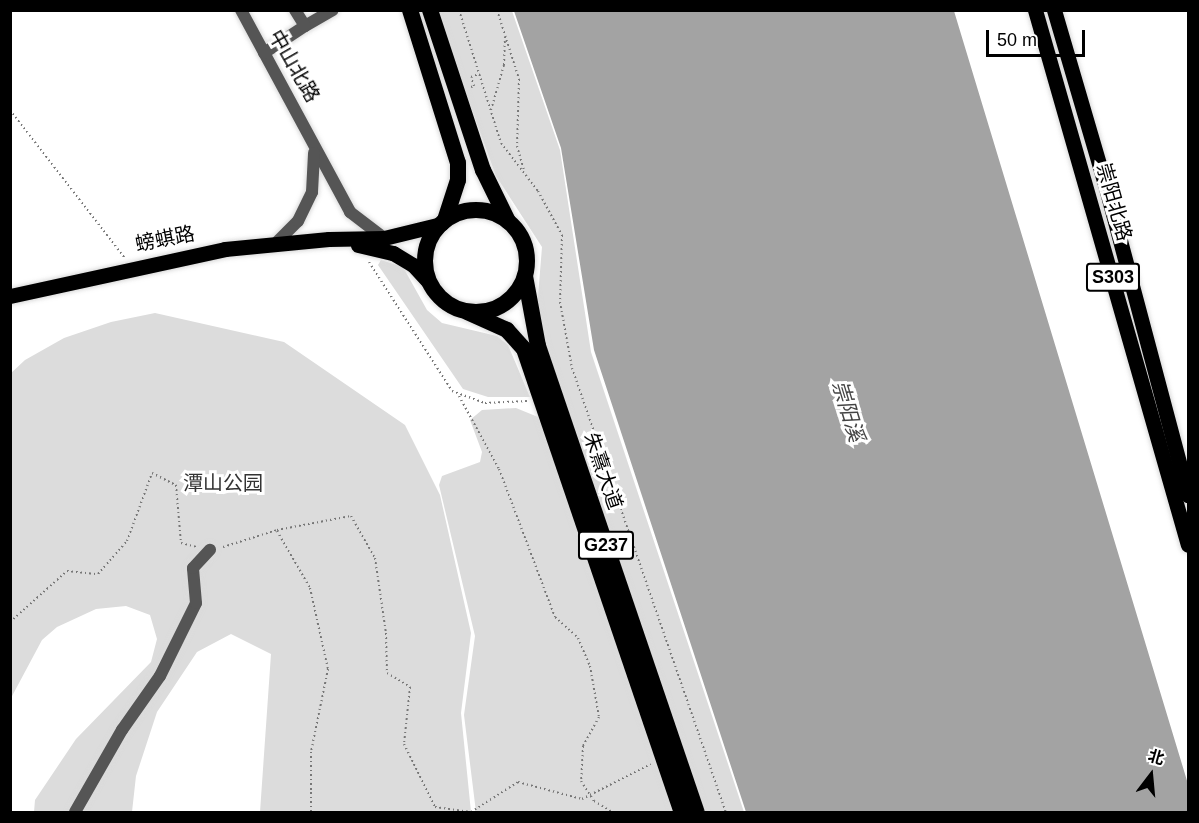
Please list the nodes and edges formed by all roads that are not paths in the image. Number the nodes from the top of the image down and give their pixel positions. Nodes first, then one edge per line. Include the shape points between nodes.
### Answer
1 (241, 10) edge
2 (295, 10) edge
3 (333, 10) edge
4 (410, 10) edge
5 (430, 10) edge
6 (1035, 10) edge
7 (1054, 10) edge
8 (305, 26) junction
9 (264, 53) junction
10 (313, 140) junction
11 (508, 221) junction
12 (443, 222) junction
13 (384, 238) junction
14 (329, 242) junction
15 (276, 243) junction
16 (525, 276) junction
17 (428, 281) junction
18 (10, 296) edge
19 (10, 306) edge
20 (466, 312) junction
21 (1188, 495) edge
22 (1188, 545) edge
23 (210, 550) road end
24 (75, 813) edge
25 (682, 813) edge
26 (697, 813) edge

1 - 9 street, 中山北路
2 - 8 street
3 - 8 street
4 - 12 highway via 458,163 458,180
5 - 11 highway, G237 via 483,170
6 - 22 main road, 崇阳北路 / S303
7 - 21 main road, 崇阳北路 / S303 via 1105,183
8 - 9 street
9 - 10 street, 中山北路
10 - 13 street, 中山北路 via 350,212
10 - 15 street via 316,169 312,192 298,221
11 - 12 highway via 477,210
11 - 16 highway, G237 via 525,246
12 - 13 main road
12 - 17 highway via 432,233 424,257
13 - 14 main road
14 - 15 main road, 螃蜞路
14 - 17 main road via 393,253 413,265
14 - 19 main road via 166,266
15 - 18 main road, 螃蜞路 via 132,267
16 - 20 highway via 519,290 496,309
16 - 26 highway, 朱熹大道 / G237 via 535,335
17 - 20 highway, G237 via 443,301
20 - 25 highway, 朱熹大道 / G237 via 516,337
23 - 24 street via 193,568 196,603 160,676 122,730

